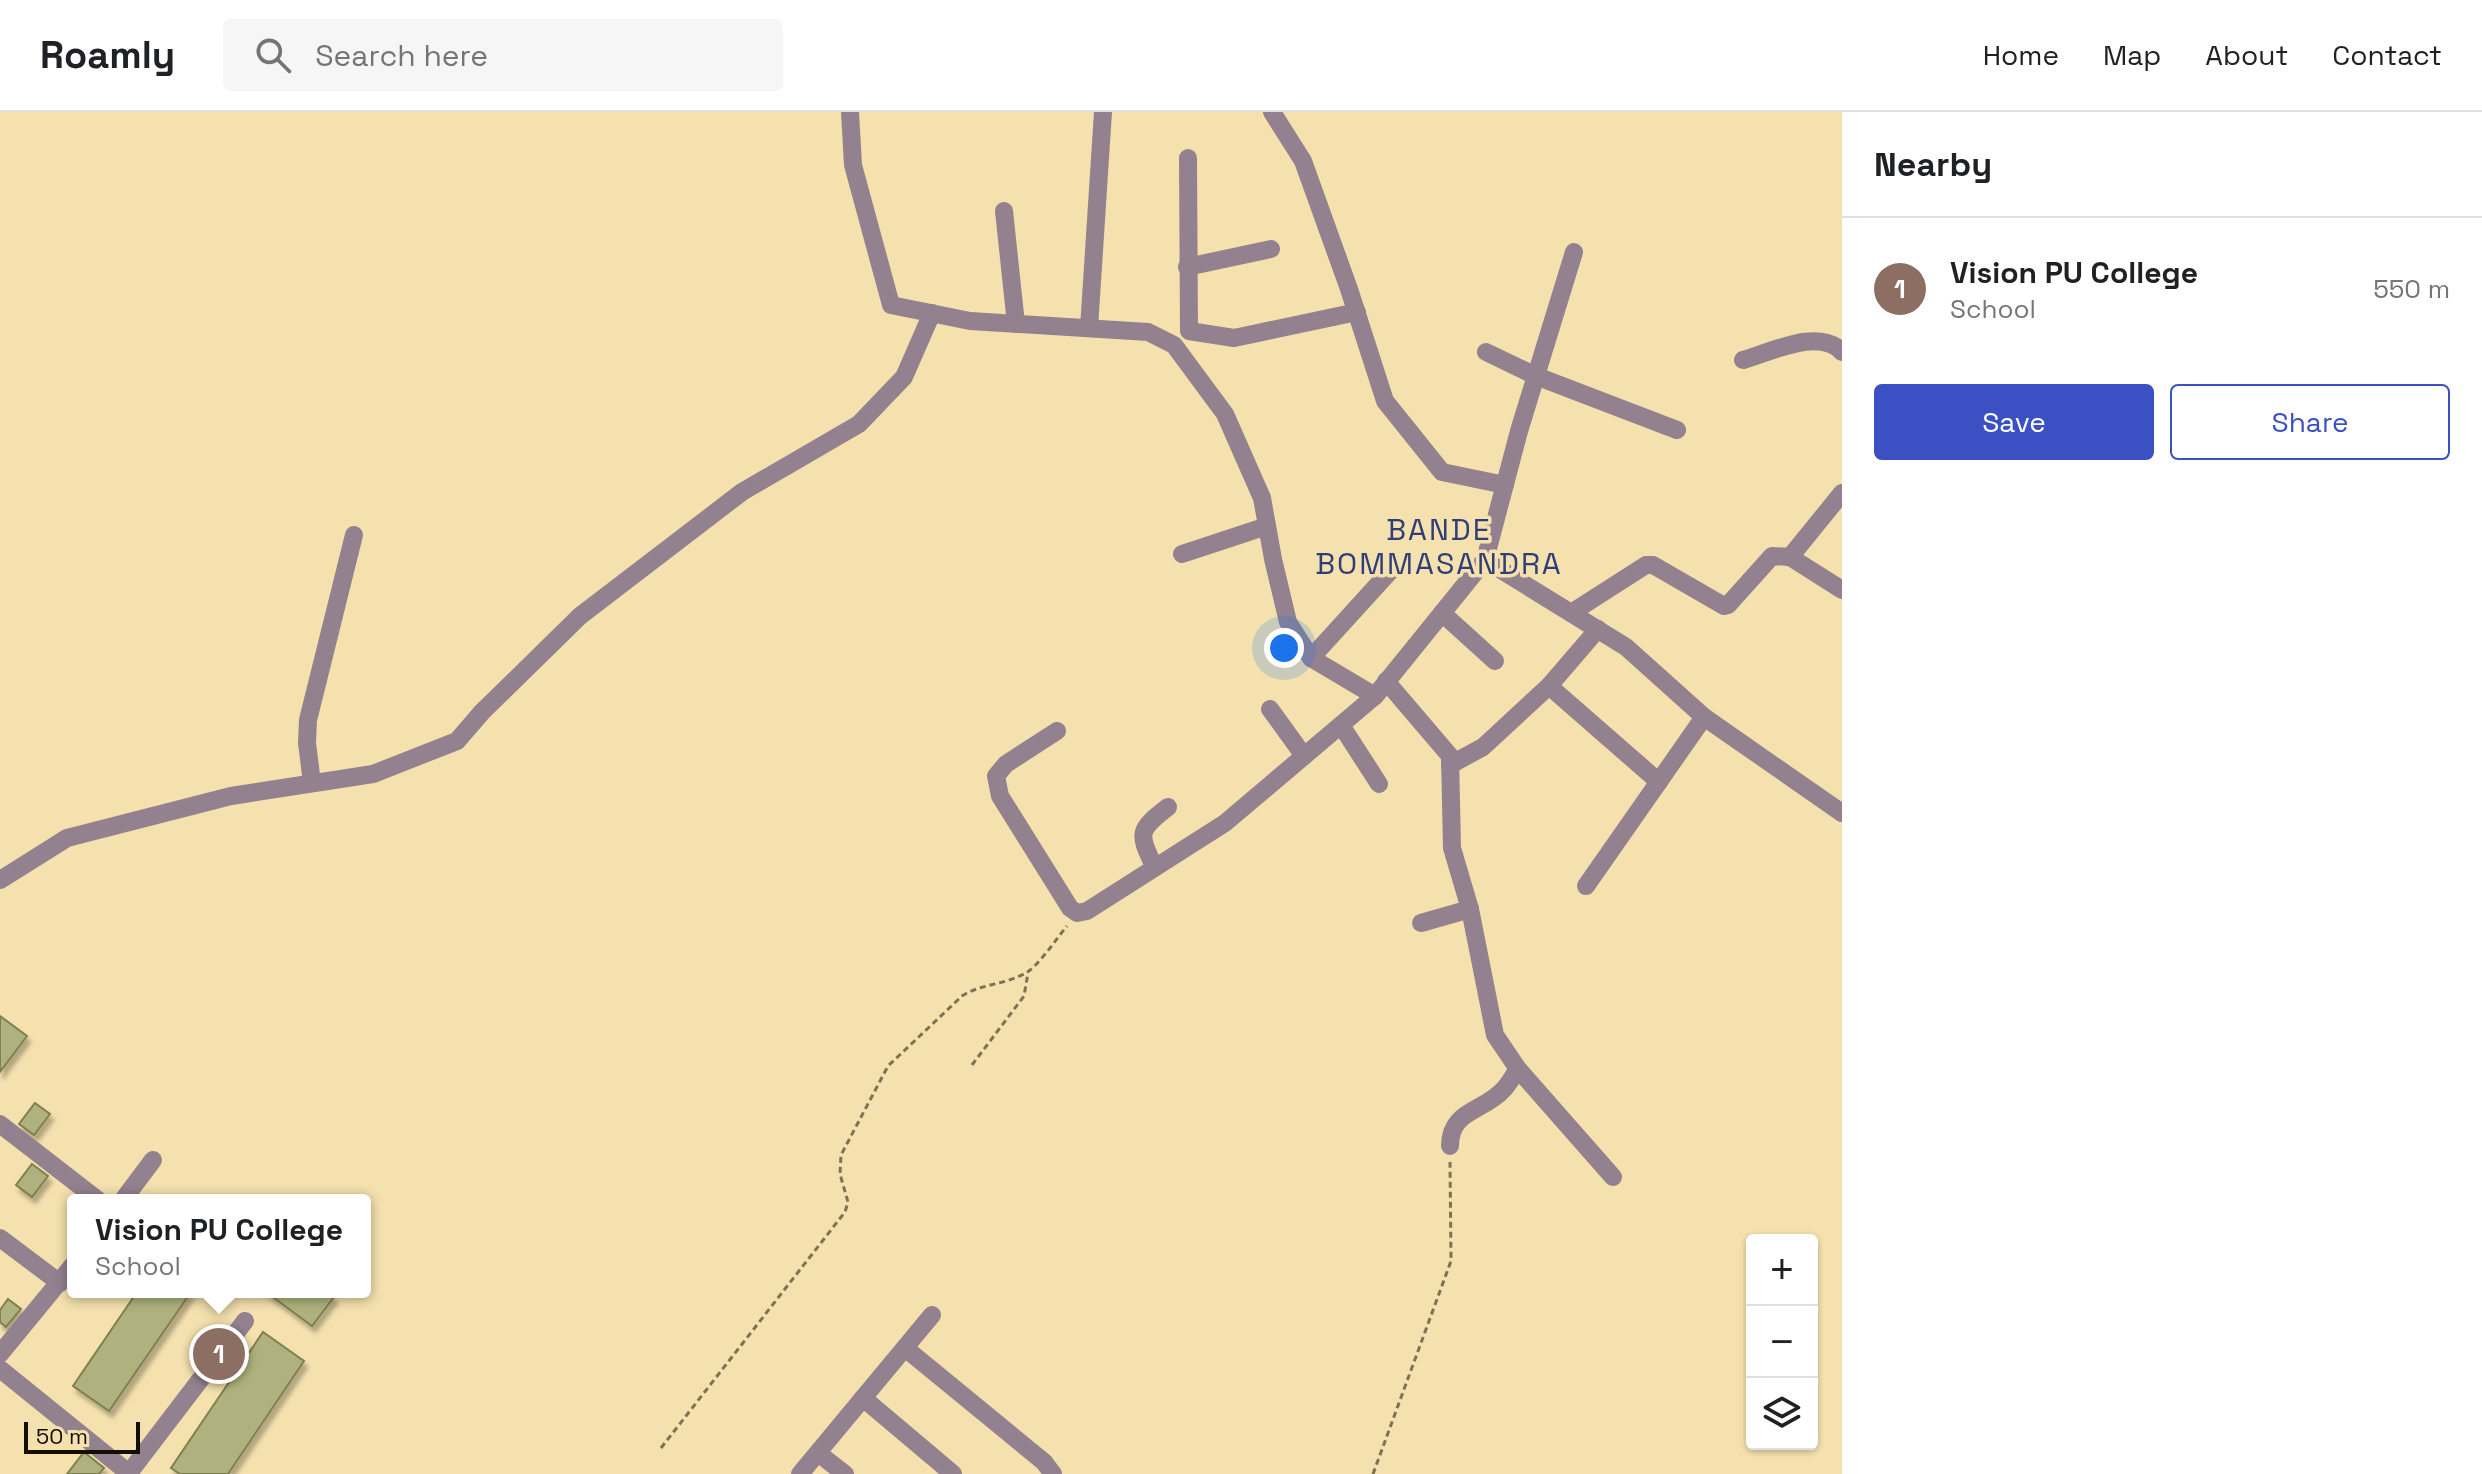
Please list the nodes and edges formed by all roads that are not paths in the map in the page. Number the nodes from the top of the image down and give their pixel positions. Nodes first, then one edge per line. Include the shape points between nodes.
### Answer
1 (850, 112) edge
2 (1103, 112) edge
3 (1272, 112) edge
4 (1188, 158) dead end
5 (1004, 211) dead end
6 (1271, 249) dead end
7 (1574, 252) dead end
8 (1187, 267) junction
9 (1357, 312) junction
10 (932, 313) junction
11 (1016, 324) junction
12 (1089, 328) junction
13 (1189, 331) junction
14 (1174, 345) junction
15 (1486, 352) dead end
16 (1842, 352) edge
17 (1743, 360) dead end
18 (1536, 376) junction
19 (1677, 430) dead end
20 (1505, 485) junction
21 (1842, 493) edge
22 (1267, 526) junction
23 (354, 535) dead end
24 (1182, 554) dead end
25 (1790, 557) junction
26 (1485, 560) junction
27 (1393, 568) dead end
28 (1842, 590) edge
29 (1442, 613) junction
30 (1571, 613) junction
31 (1598, 629) junction
32 (1311, 658) junction
33 (1495, 661) dead end
34 (1549, 686) junction
35 (1380, 688) junction
36 (1270, 709) dead end
37 (1704, 717) junction
38 (1341, 725) junction
39 (1057, 731) dead end
40 (1304, 756) junction
41 (1450, 765) junction
42 (1659, 782) junction
43 (312, 783) junction
44 (1379, 784) dead end
45 (1168, 807) dead end
46 (1842, 813) edge
47 (1154, 866) junction
48 (0, 880) edge
49 (1586, 886) dead end
50 (1470, 909) junction
51 (1421, 923) dead end
52 (1518, 1069) junction
53 (0, 1124) edge
54 (1450, 1146) road end
55 (153, 1160) dead end
56 (1613, 1177) dead end
57 (90, 1194) edge
58 (128, 1194) edge
59 (0, 1238) edge
60 (67, 1273) edge
61 (60, 1283) junction
62 (932, 1315) dead end
63 (245, 1321) dead end
64 (905, 1348) junction
65 (0, 1354) edge
66 (0, 1369) edge
67 (863, 1398) junction
68 (818, 1453) junction
69 (129, 1474) edge
70 (800, 1474) edge
71 (845, 1474) edge
72 (953, 1474) edge
73 (1053, 1474) edge

1 - 10 street via 853,165 891,305
2 - 12 street
3 - 9 street via 1303,161
4 - 8 street
5 - 11 street
6 - 8 street
7 - 18 street
8 - 13 street
9 - 13 street via 1234,338
9 - 20 street via 1385,401 1442,472
10 - 11 street
10 - 43 street via 904,377 859,424 742,492 580,616 457,741 373,774
11 - 12 street
12 - 14 street via 1148,332
13 - 14 street
14 - 22 street via 1225,414 1262,498
15 - 18 street
16 - 17 street via 1835,345 1811,341
18 - 19 street
18 - 20 street
20 - 26 street
21 - 25 street
22 - 24 street
22 - 32 street via 1288,622
23 - 43 street via 308,720
25 - 28 street
25 - 30 street via 1772,556 1728,605 1646,565
26 - 29 street
26 - 30 street
27 - 32 street
29 - 33 street
29 - 35 street
30 - 31 street
31 - 34 street
31 - 37 street via 1626,647
32 - 35 street
34 - 41 street via 1483,747
34 - 42 street
35 - 38 street
35 - 41 street via 1436,737 1450,756
36 - 40 street
37 - 42 street
37 - 46 street
38 - 40 street
38 - 44 street
39 - 47 street via 996,776 1000,796 1070,908 1087,911
40 - 47 street via 1225,823
41 - 50 street via 1452,848
42 - 49 street
43 - 48 street via 231,796 67,838
45 - 47 street via 1142,831
50 - 51 street
50 - 52 street via 1495,1035
52 - 54 street via 1502,1092 1455,1123
52 - 56 street
53 - 57 street
55 - 58 street
59 - 61 street
60 - 61 street
61 - 65 street
62 - 64 street
63 - 69 street
64 - 67 street
64 - 73 street
66 - 69 street
67 - 68 street
67 - 72 street
68 - 70 street
68 - 71 street

